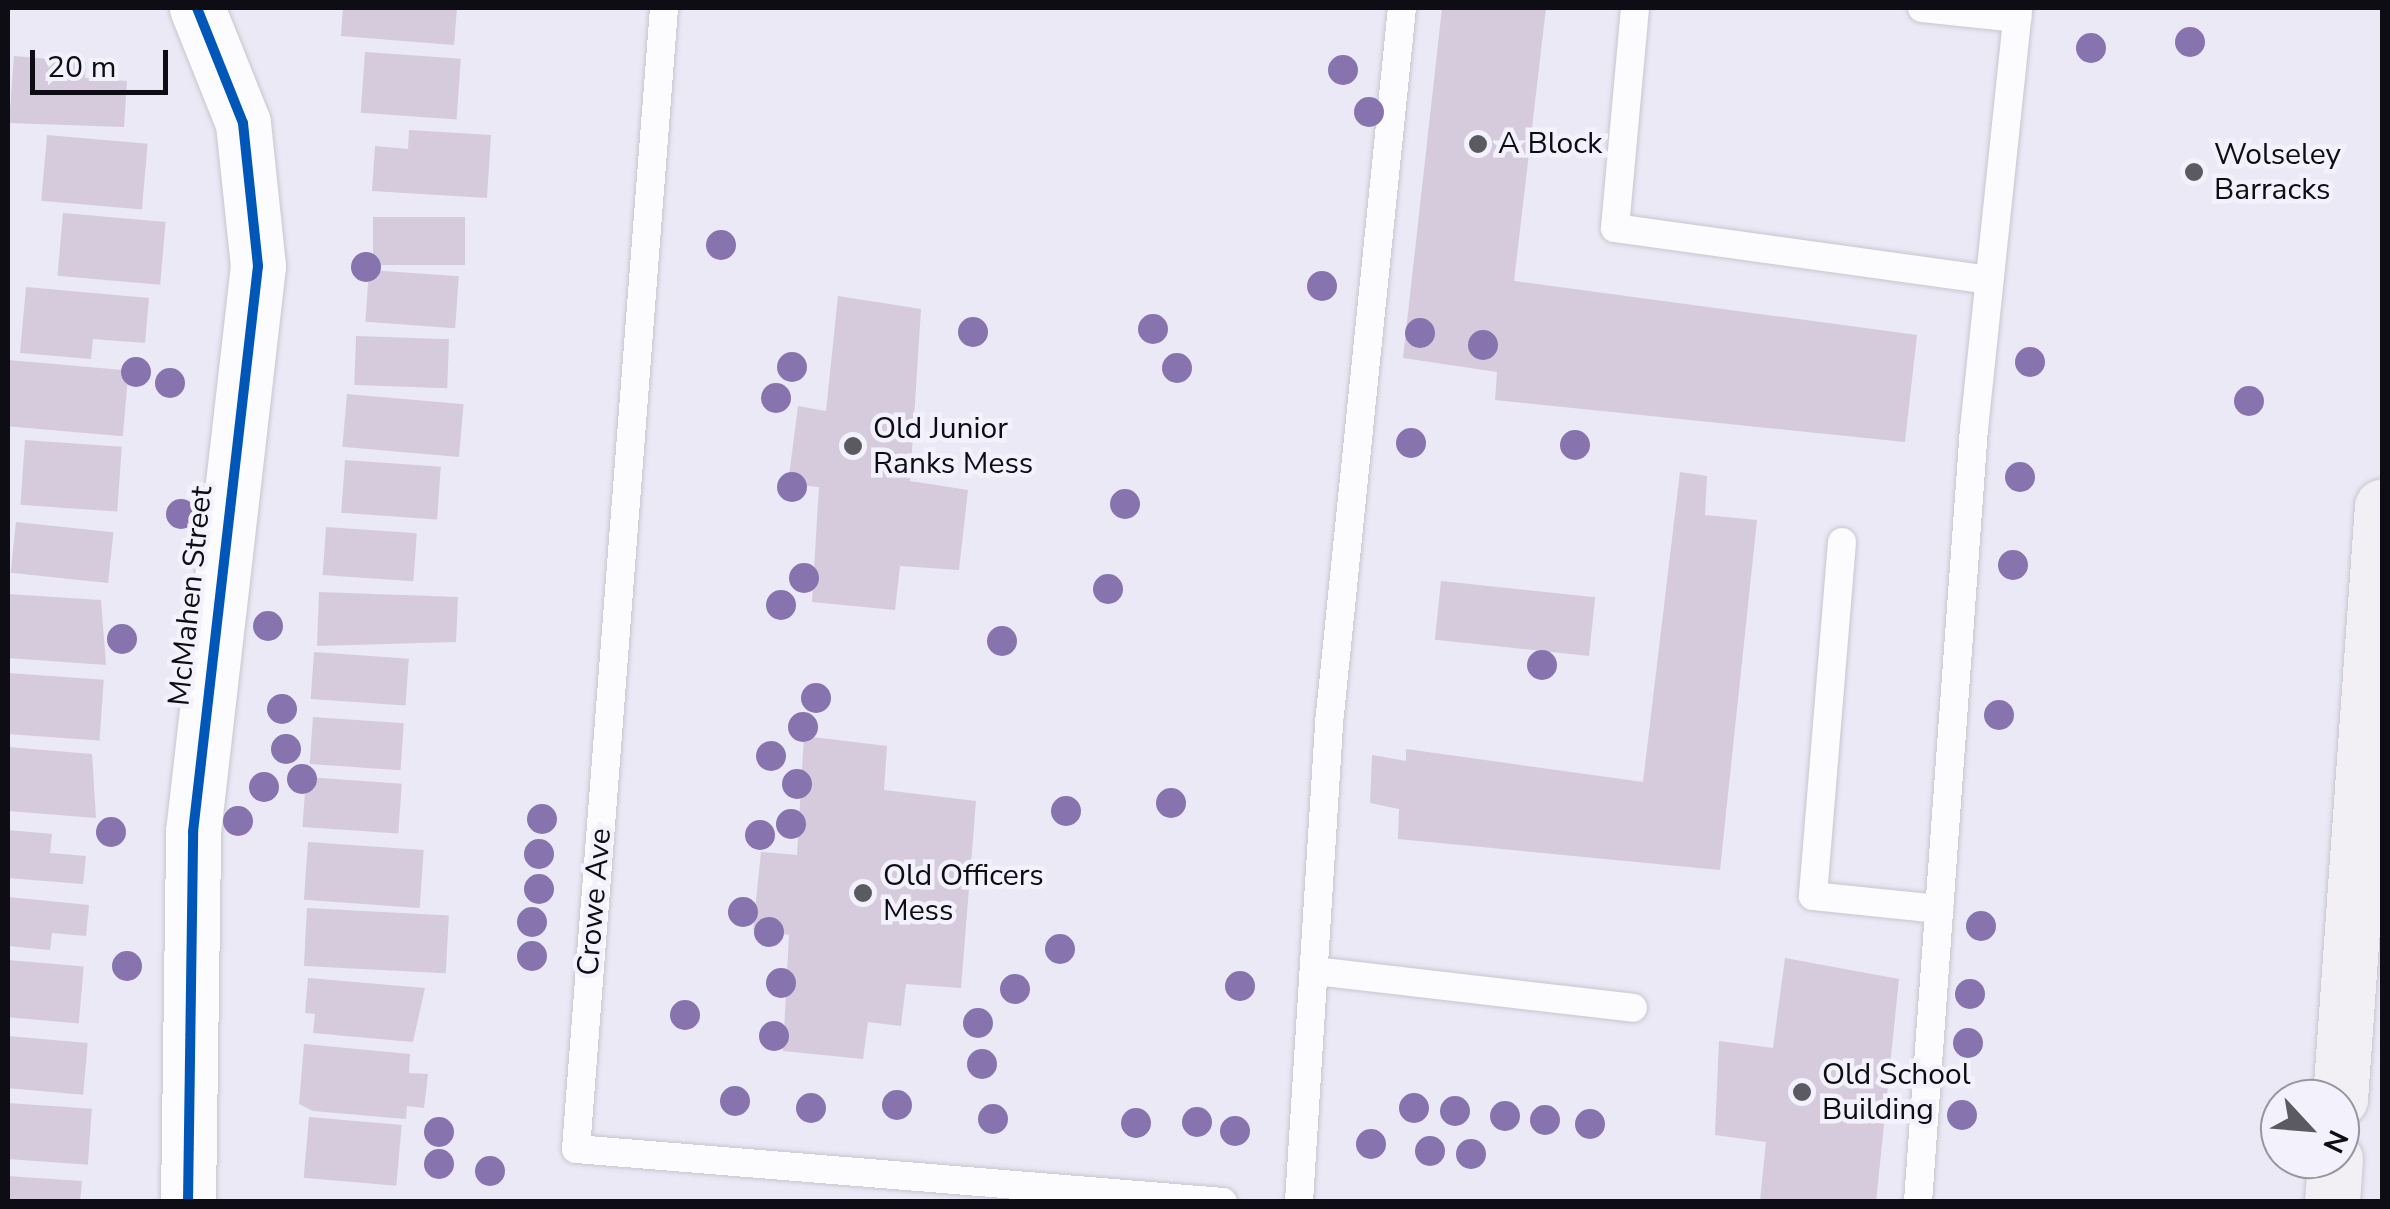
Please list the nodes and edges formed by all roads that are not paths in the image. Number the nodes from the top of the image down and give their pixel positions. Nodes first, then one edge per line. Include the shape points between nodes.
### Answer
1 (197, 8) edge
2 (664, 8) edge
3 (1402, 8) edge
4 (1635, 8) edge
5 (1922, 8) edge
6 (2018, 13) edge
7 (1989, 280) junction
8 (2382, 506) edge
9 (1842, 542) dead end
10 (2378, 619) edge
11 (1939, 909) junction
12 (1315, 971) junction
13 (1634, 1008) dead end
14 (2342, 1079) edge
15 (1126, 1199) edge
16 (188, 1202) edge
17 (1223, 1202) edge
18 (1299, 1202) edge
19 (1918, 1202) edge

1 - 16 street, McMahen Street via 243,123 258,266 193,832
2 - 15 lane, Crowe Ave via 576,1149
3 - 12 lane via 1330,714
4 - 7 lane via 1614,228
5 - 6 lane
6 - 7 lane
7 - 11 lane
8 - 10 main road
9 - 11 lane via 1813,896
10 - 14 main road
11 - 19 lane
12 - 13 lane
12 - 18 lane
15 - 17 lane, Crowe Ave

